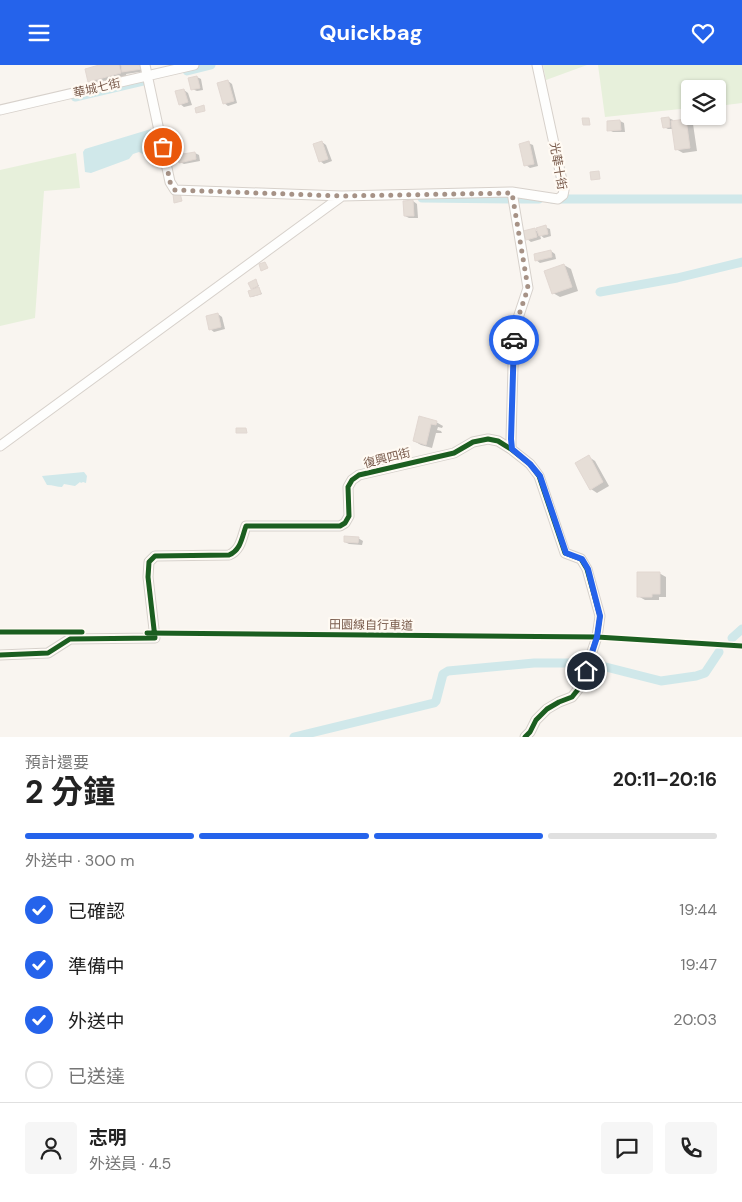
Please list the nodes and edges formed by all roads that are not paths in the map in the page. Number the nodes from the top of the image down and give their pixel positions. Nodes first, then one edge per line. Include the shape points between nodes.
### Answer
1 (145, 65) edge
2 (194, 65) edge
3 (537, 65) edge
4 (147, 76) junction
5 (0, 111) edge
6 (512, 193) junction
7 (342, 196) junction
8 (0, 446) edge
9 (512, 449) junction
10 (0, 655) edge
11 (525, 737) edge

1 - 4 street
2 - 4 street, 華城七街
3 - 6 street, 光華十街 via 564,190 558,199
4 - 5 street, 華城七街
4 - 7 street via 170,182 175,190
6 - 7 street
6 - 9 street via 528,288 514,330
7 - 8 street
9 - 10 street, 復興四街 via 488,439 454,453 359,475 348,487 348,516 340,526 246,526 239,547 229,555 155,557 149,563 148,577 154,638 70,639 48,653
9 - 11 street, 復興四街 via 540,476 566,553 582,559 588,569 600,616 597,637 580,687 572,697 547,709

